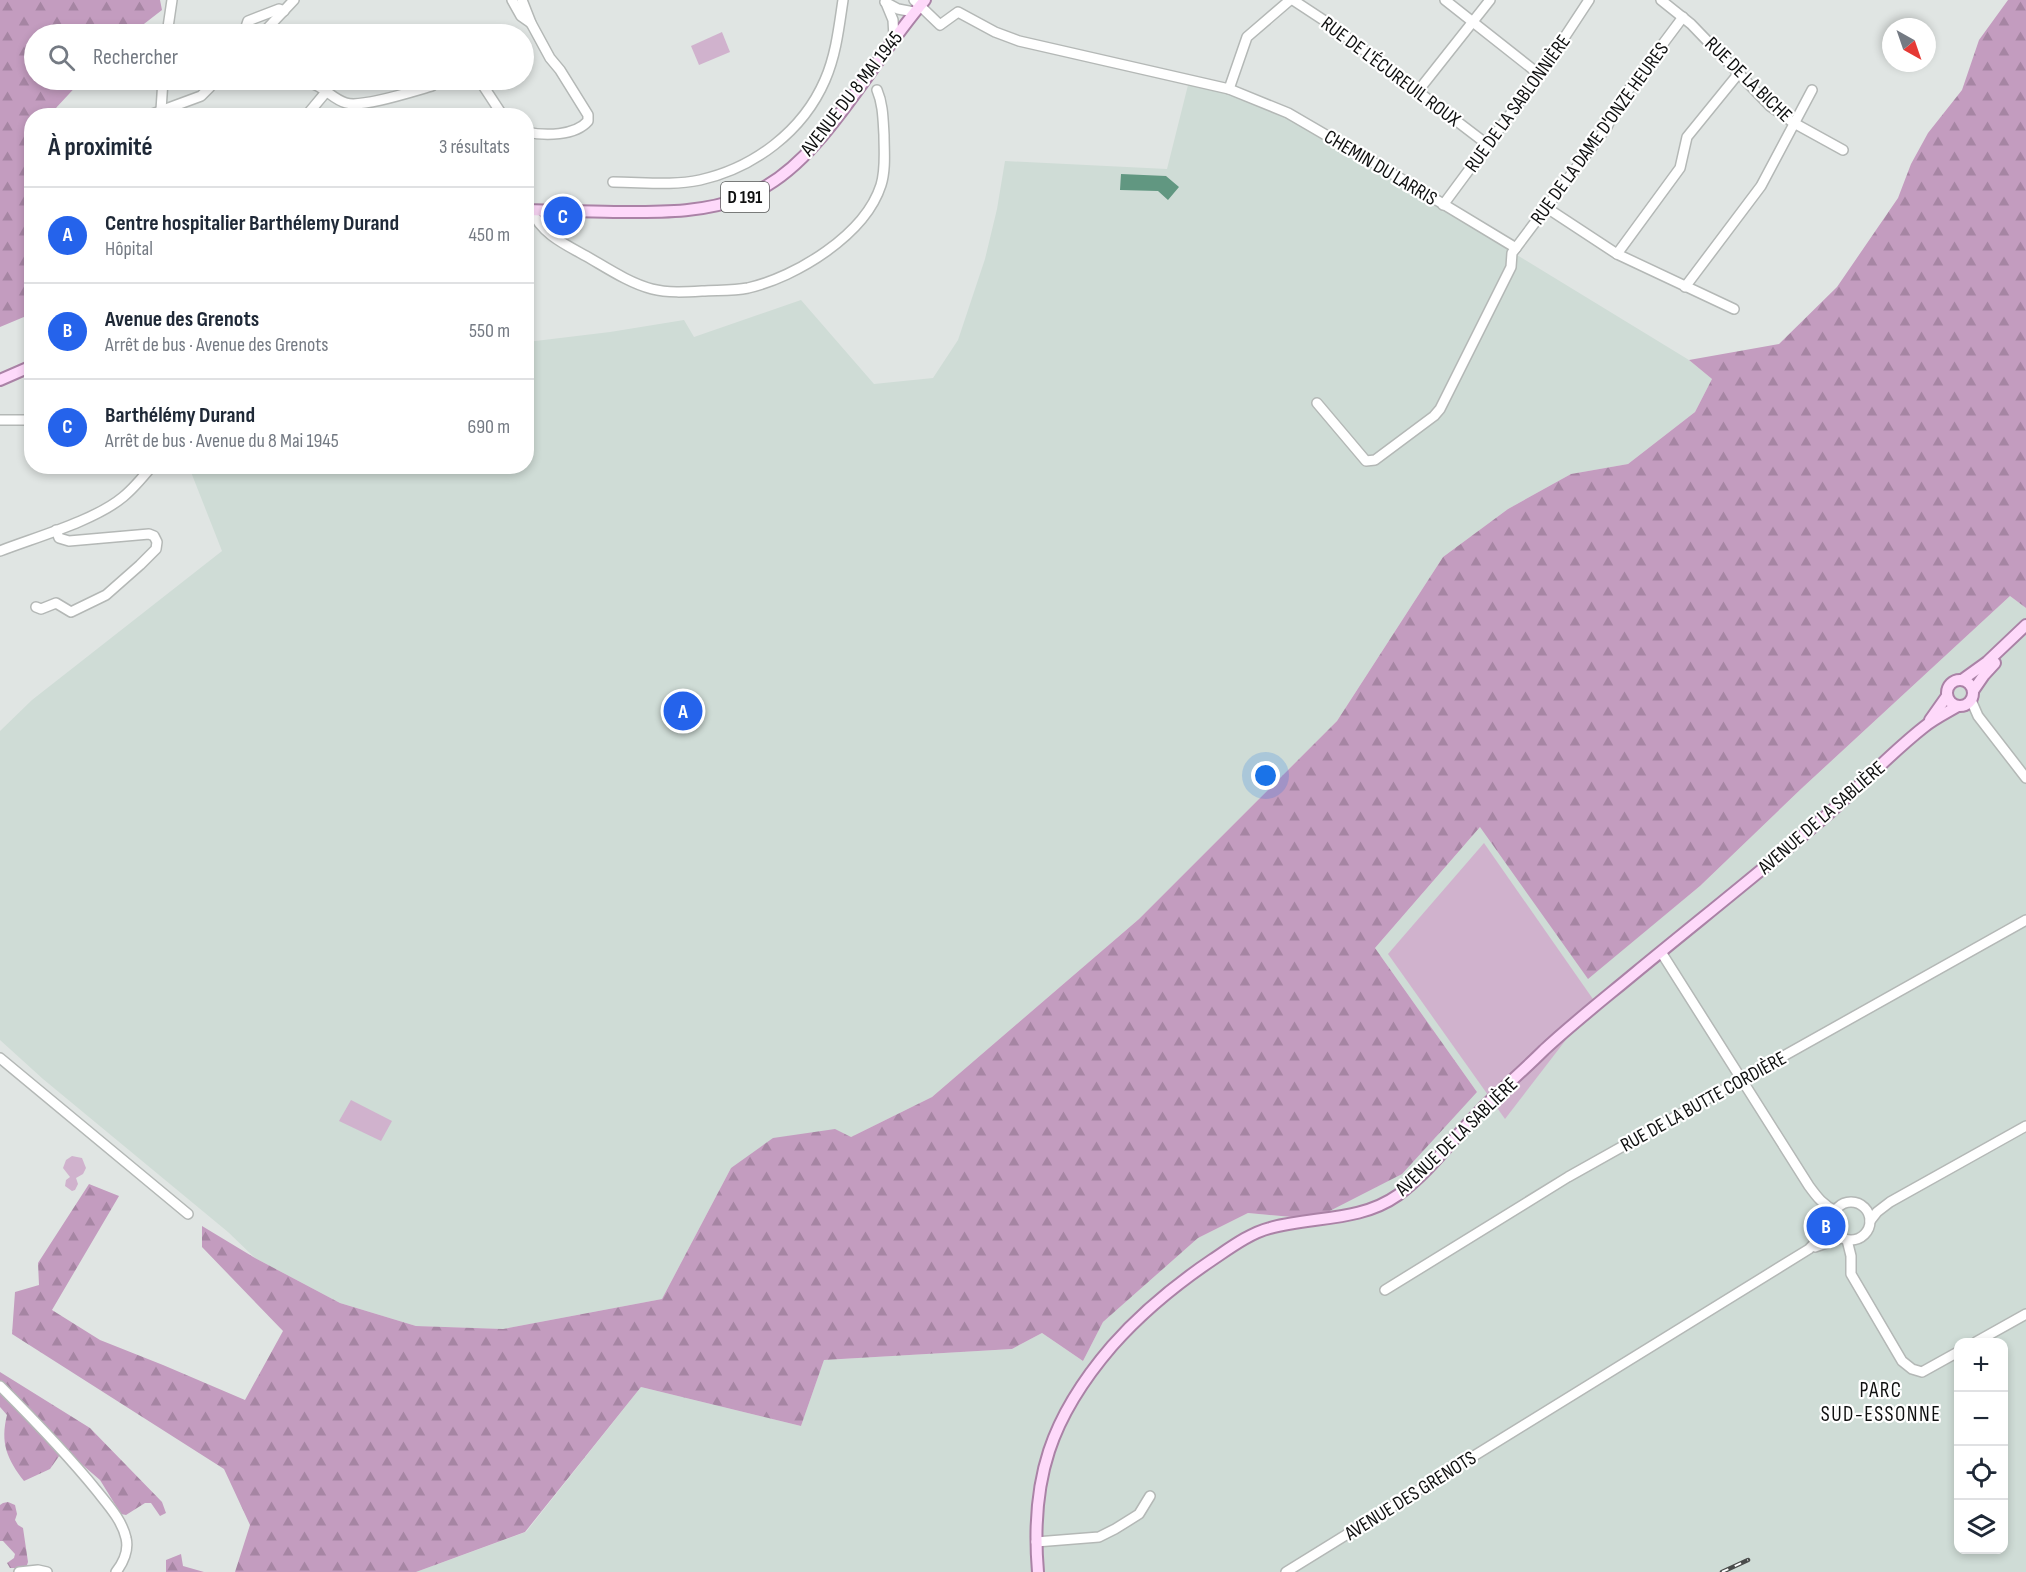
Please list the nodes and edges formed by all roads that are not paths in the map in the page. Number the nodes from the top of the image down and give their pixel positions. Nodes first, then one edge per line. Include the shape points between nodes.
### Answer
1 (172, 0) edge
2 (294, 0) edge
3 (512, 0) edge
4 (522, 0) edge
5 (843, 0) edge
6 (1292, 0) edge
7 (1445, 0) edge
8 (1490, 0) edge
9 (1589, 0) edge
10 (1661, 0) edge
11 (885, 2) edge
12 (918, 4) edge
13 (284, 11) junction
14 (1683, 17) junction
15 (1473, 22) junction
16 (531, 23) joint
17 (168, 24) edge
18 (247, 24) edge
19 (272, 24) edge
20 (534, 29) edge
21 (894, 37) junction
22 (1739, 73) junction
23 (1540, 75) junction
24 (1229, 89) junction
25 (162, 90) edge
26 (207, 90) edge
27 (324, 90) edge
28 (415, 90) edge
29 (486, 90) edge
30 (877, 90) dead end
31 (1812, 90) dead end
32 (1418, 91) junction
33 (326, 92) junction
34 (161, 108) edge
35 (167, 108) edge
36 (313, 108) edge
37 (498, 108) edge
38 (1794, 123) junction
39 (534, 133) edge
40 (1488, 145) junction
41 (1843, 150) dead end
42 (613, 182) dead end
43 (1443, 205) junction
44 (1547, 208) junction
45 (534, 210) edge
46 (534, 217) edge
47 (1516, 248) junction
48 (1617, 254) junction
49 (1685, 288) junction
50 (1734, 309) dead end
51 (24, 370) edge
52 (0, 380) edge
53 (1317, 403) dead end
54 (0, 420) edge
55 (24, 420) edge
56 (146, 474) edge
57 (56, 530) junction
58 (0, 551) edge
59 (36, 607) dead end
60 (2026, 625) edge
61 (2026, 635) edge
62 (1962, 680) junction
63 (1947, 696) junction
64 (1967, 701) junction
65 (1926, 725) junction
66 (2026, 778) edge
67 (2026, 920) edge
68 (1660, 952) junction
69 (0, 1058) edge
70 (1742, 1078) junction
71 (2026, 1126) edge
72 (1890, 1202) junction
73 (1862, 1206) junction
74 (1836, 1211) junction
75 (188, 1214) dead end
76 (1870, 1221) junction
77 (1833, 1224) junction
78 (1862, 1237) junction
79 (1844, 1239) junction
80 (1809, 1249) junction
81 (1851, 1256) junction
82 (1385, 1290) dead end
83 (2026, 1314) edge
84 (1983, 1338) edge
85 (1954, 1355) edge
86 (0, 1386) edge
87 (1150, 1496) dead end
88 (1035, 1542) junction
89 (18, 1572) edge
90 (47, 1572) edge
91 (116, 1572) edge
92 (1038, 1572) edge
93 (1286, 1572) edge

1 - 17 street
2 - 13 street
3 - 16 street via 521,16
4 - 16 street
5 - 42 street via 825,80 804,115 769,149 723,174 699,180
6 - 24 street via 1247,37
6 - 32 street, RUE DE L'ÉCUREUIL ROUX
7 - 15 street
8 - 15 street
9 - 23 street, RUE DE LA SABLONNIÈRE
10 - 14 street, RUE DE LA BICHE
11 - 12 street via 898,9
11 - 21 street via 893,20
12 - 21 main road, AVENUE DU 8 MAI 1945 / D 191
12 - 24 street, CHEMIN DU LARRIS via 940,25 958,12 1019,41
13 - 18 street via 279,9
13 - 19 street
14 - 22 street, RUE DE LA BICHE
14 - 44 street, RUE DE LA DAME D'ONZE HEURES
15 - 23 street
15 - 32 street
20 - 39 street via 588,115 588,121 578,129
21 - 45 main road, AVENUE DU 8 MAI 1945 / D 191 via 810,149 784,174 744,197 716,206 663,212
22 - 38 street, RUE DE LA BICHE via 1770,106
22 - 48 street via 1687,137 1680,168
23 - 40 street, RUE DE LA SABLONNIÈRE
24 - 43 street, CHEMIN DU LARRIS via 1295,116
25 - 34 street
26 - 35 street via 201,96
27 - 33 street
28 - 33 street via 355,104
29 - 37 street
30 - 46 street via 885,160 872,203 839,242 818,258 748,288 687,292 651,289 551,235
31 - 38 street
32 - 40 street, RUE DE L'ÉCUREUIL ROUX
33 - 36 street
38 - 41 street, RUE DE LA BICHE
38 - 49 street via 1761,186
40 - 43 street, RUE DE LA SABLONNIÈRE
43 - 47 street, CHEMIN DU LARRIS
44 - 47 street, RUE DE LA DAME D'ONZE HEURES
44 - 48 street
47 - 53 street via 1511,267 1434,417 1375,460 1366,461
48 - 49 street
49 - 50 street
51 - 52 main road
54 - 55 street
56 - 57 street via 122,498
57 - 58 street
57 - 59 street via 58,538 69,541 148,534 154,536 156,549 98,600 71,612 56,603
60 - 62 main road via 1987,663
61 - 64 main road via 1984,675
62 - 63 main road via 1950,684
62 - 64 main road via 1969,684
63 - 64 main road via 1950,701
63 - 65 main road, AVENUE DE LA SABLIÈRE
64 - 65 main road, AVENUE DE LA SABLIÈRE
64 - 66 street
65 - 68 main road, AVENUE DE LA SABLIÈRE via 1823,819
67 - 70 street, RUE DE LA BUTTE CORDIÈRE
68 - 70 street
68 - 88 main road, AVENUE DE LA SABLIÈRE via 1562,1033 1396,1197 1349,1216 1266,1229 1232,1246 1148,1310 1094,1368 1060,1421 1039,1486
69 - 75 street
70 - 74 street via 1819,1199
70 - 82 street, RUE DE LA BUTTE CORDIÈRE via 1568,1177
71 - 72 street
72 - 73 street
72 - 76 street
73 - 74 street via 1844,1204
73 - 76 street
74 - 77 street
76 - 78 street
77 - 79 street
77 - 80 street, AVENUE DES GRENOTS
78 - 79 street
78 - 81 street
79 - 80 street, AVENUE DES GRENOTS
79 - 81 street
80 - 93 street, AVENUE DES GRENOTS
81 - 85 street via 1851,1274 1902,1361 1922,1372
83 - 84 street
86 - 91 street via 109,1506 126,1539 123,1562
87 - 88 street via 1139,1514 1099,1537
88 - 92 main road, AVENUE DE LA SABLIÈRE
89 - 90 street

